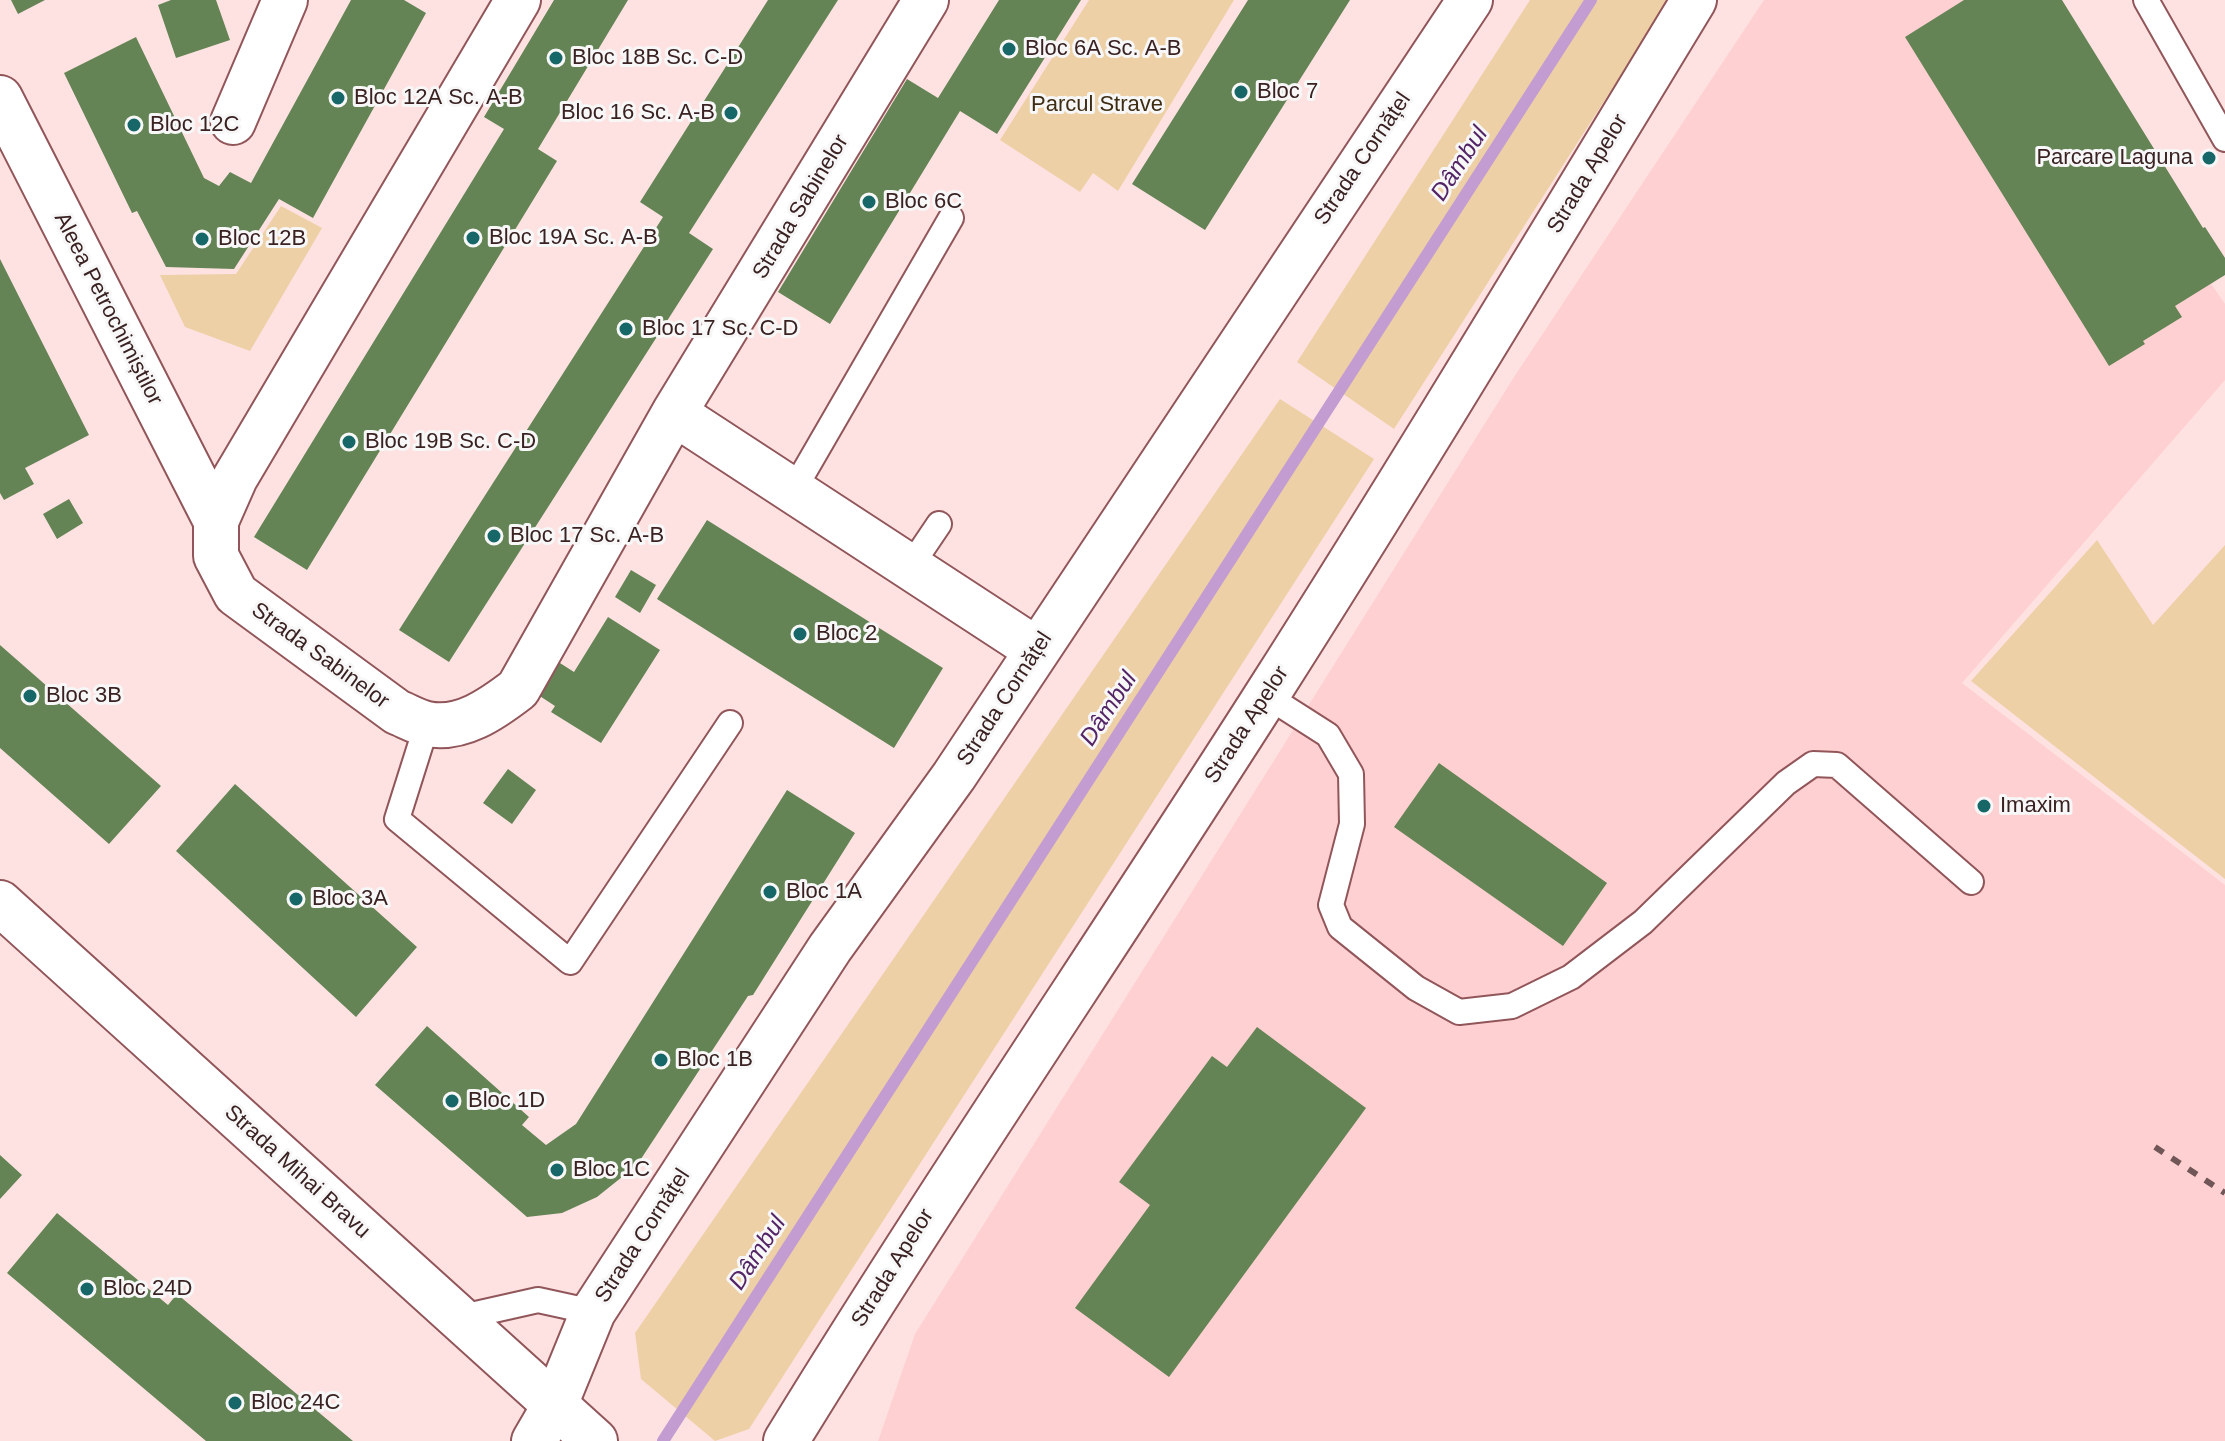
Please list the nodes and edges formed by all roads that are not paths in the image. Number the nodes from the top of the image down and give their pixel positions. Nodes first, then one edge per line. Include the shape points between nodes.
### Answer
1 (285, 0) edge
2 (518, 0) edge
3 (926, 0) edge
4 (1470, 0) edge
5 (1694, 0) edge
6 (2146, 0) edge
7 (0, 98) edge
8 (233, 122) dead end
9 (2225, 139) edge
10 (951, 218) dead end
11 (674, 413) junction
12 (793, 491) junction
13 (216, 521) junction
14 (939, 524) dead end
15 (910, 567) junction
16 (1037, 650) junction
17 (1267, 696) junction
18 (730, 723) dead end
19 (427, 724) junction
20 (1971, 882) dead end
21 (0, 903) edge
22 (593, 1312) junction
23 (458, 1318) junction
24 (567, 1430) edge
25 (786, 1441) edge

1 - 8 street
2 - 13 street, Strada Sabinelor via 235,478
3 - 11 street, Strada Sabinelor
4 - 16 street, Strada Cornățel
5 - 17 street, Strada Apelor
6 - 9 lane
7 - 13 street, Aleea Petrochimiștilor
10 - 12 lane
11 - 12 street
11 - 19 street, Strada Sabinelor via 518,689 491,711 454,724
12 - 15 street
13 - 19 street, Strada Sabinelor via 216,556 236,594 397,712
14 - 15 lane
15 - 16 street
16 - 22 street, Strada Cornățel via 830,948
17 - 20 lane via 1328,735 1351,774 1352,824 1331,905 1340,927 1416,988 1459,1012 1512,1006 1571,977 1643,922 1786,783 1813,764 1837,765
17 - 25 street, Strada Apelor via 887,1276
18 - 19 lane via 570,962 397,819
21 - 23 street, Strada Mihai Bravu
22 - 23 lane via 538,1300
22 - 24 street, Strada Cornățel
23 - 24 street, Strada Mihai Bravu

